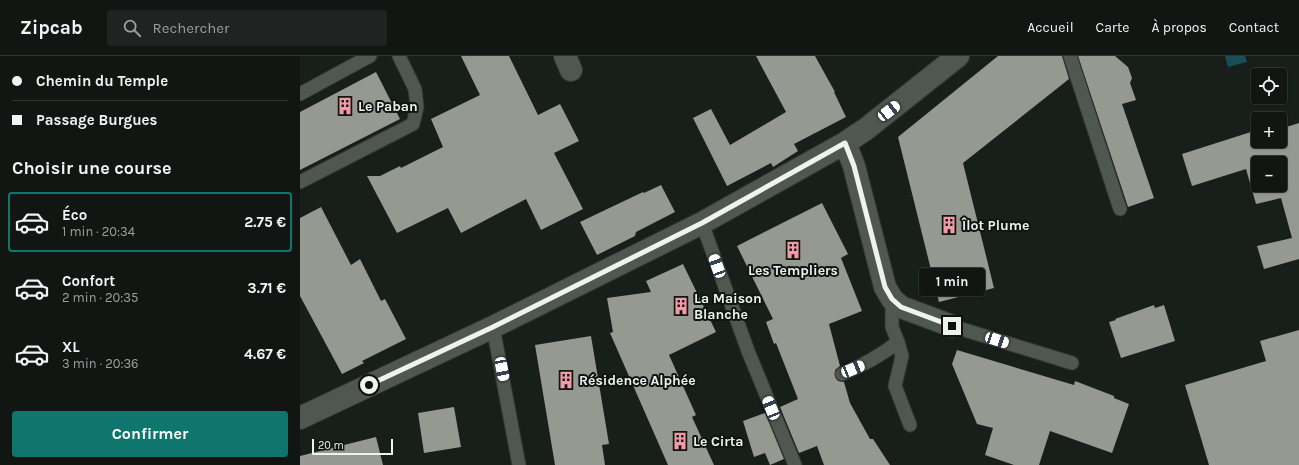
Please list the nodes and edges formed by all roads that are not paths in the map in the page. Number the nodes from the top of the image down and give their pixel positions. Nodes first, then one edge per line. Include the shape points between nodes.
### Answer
1 (370, 56) edge
2 (399, 56) edge
3 (958, 56) edge
4 (1070, 56) edge
5 (300, 94) edge
6 (845, 143) junction
7 (300, 182) edge
8 (1120, 209) dead end
9 (702, 223) junction
10 (892, 299) junction
11 (952, 326) joint
12 (493, 327) junction
13 (898, 342) junction
14 (1072, 363) dead end
15 (842, 374) dead end
16 (300, 418) edge
17 (910, 425) dead end
18 (519, 465) edge
19 (795, 465) edge

1 - 5 lane
2 - 7 lane via 414,89 417,107 413,124
3 - 6 street
4 - 8 lane
6 - 9 street
6 - 10 street via 854,166 885,287
9 - 12 street
9 - 19 lane via 748,350
10 - 11 street via 901,307
10 - 13 lane via 892,327
11 - 14 lane
12 - 16 street
12 - 18 lane
13 - 15 lane via 864,365
13 - 17 lane via 902,356 895,386

